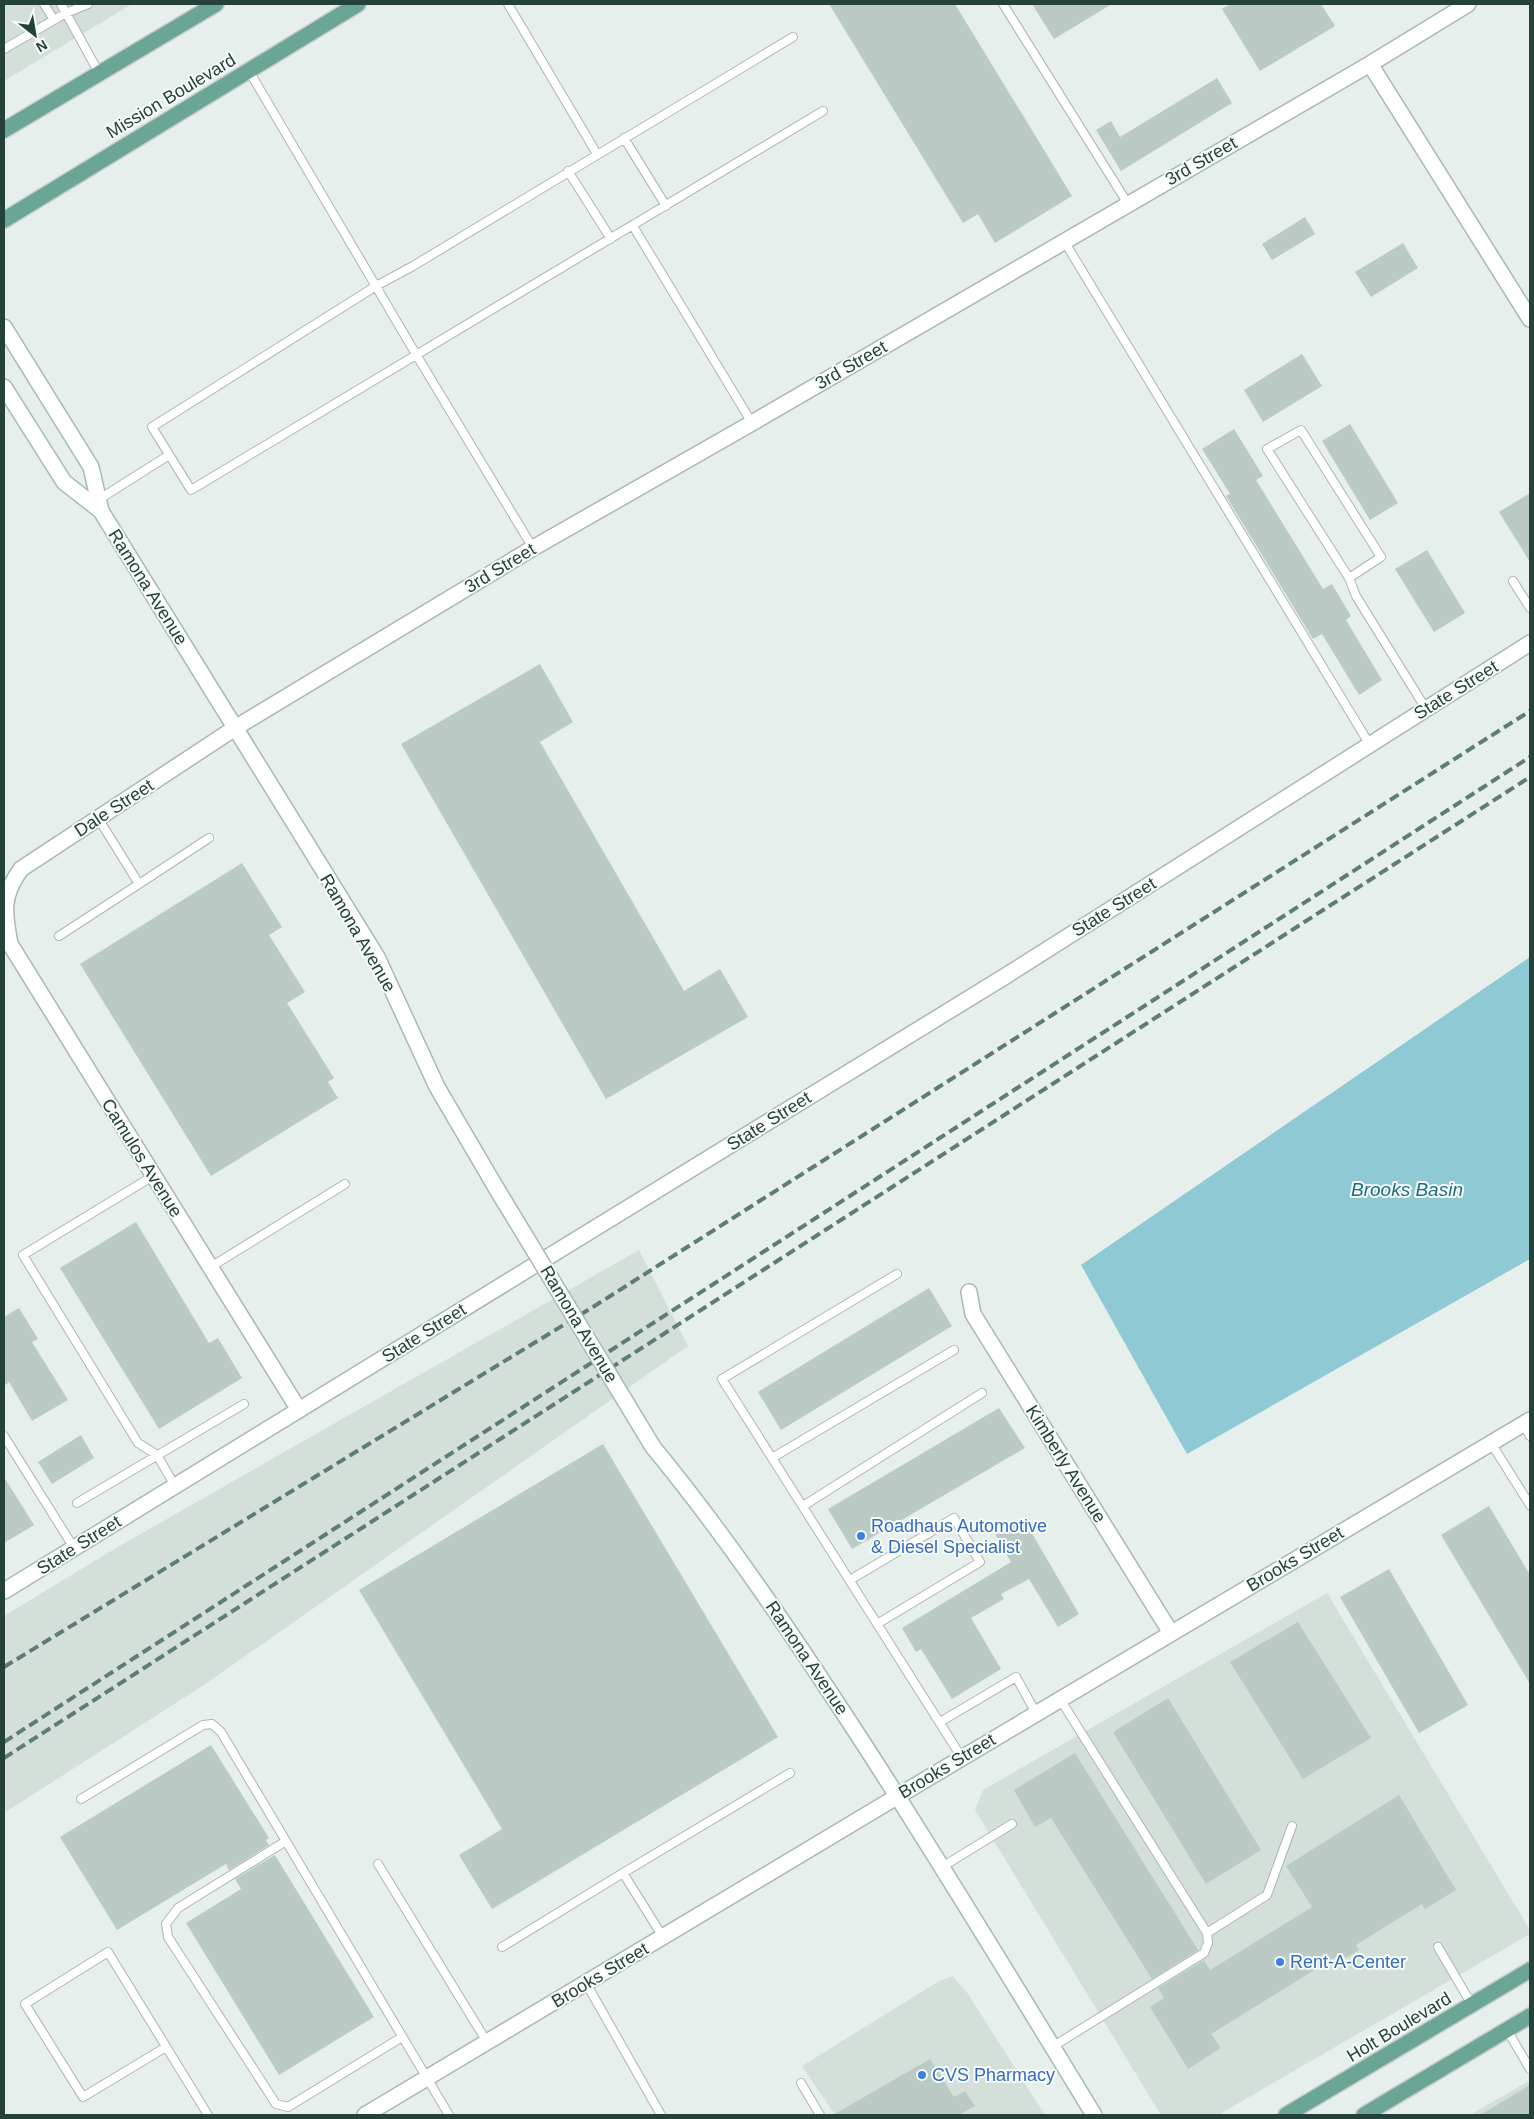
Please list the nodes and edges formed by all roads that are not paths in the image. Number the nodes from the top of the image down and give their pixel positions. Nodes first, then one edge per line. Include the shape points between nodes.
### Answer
1 (44, 4) edge
2 (61, 4) edge
3 (88, 4) edge
4 (216, 4) edge
5 (358, 4) edge
6 (508, 4) edge
7 (1002, 4) edge
8 (1465, 4) edge
9 (66, 13) junction
10 (54, 20) junction
11 (793, 37) dead end
12 (4, 49) edge
13 (1370, 64) junction
14 (249, 71) junction
15 (99, 73) junction
16 (823, 111) dead end
17 (4, 130) edge
18 (624, 138) junction
19 (597, 154) junction
20 (568, 171) junction
21 (1128, 204) junction
22 (666, 206) junction
23 (4, 220) edge
24 (633, 226) junction
25 (611, 240) junction
26 (1064, 241) junction
27 (376, 286) junction
28 (1530, 319) edge
29 (4, 327) edge
30 (417, 356) junction
31 (4, 387) edge
32 (752, 423) junction
33 (169, 455) junction
34 (100, 505) junction
35 (533, 548) junction
36 (1349, 578) junction
37 (1513, 581) dead end
38 (1530, 608) edge
39 (1530, 643) edge
40 (1426, 709) junction
41 (235, 728) junction
42 (1370, 745) junction
43 (98, 818) junction
44 (210, 838) dead end
45 (139, 884) junction
46 (5, 898) edge
47 (59, 936) dead end
48 (153, 1176) junction
49 (346, 1184) dead end
50 (209, 1268) junction
51 (897, 1274) dead end
52 (969, 1292) dead end
53 (954, 1350) dead end
54 (982, 1394) dead end
55 (244, 1404) dead end
56 (299, 1410) junction
57 (1528, 1427) edge
58 (4, 1436) edge
59 (1491, 1443) junction
60 (157, 1455) junction
61 (772, 1458) junction
62 (175, 1486) junction
63 (77, 1503) dead end
64 (1530, 1505) edge
65 (803, 1506) junction
66 (74, 1548) junction
67 (850, 1580) junction
68 (4, 1591) edge
69 (877, 1624) junction
70 (1172, 1633) junction
71 (1060, 1699) junction
72 (1036, 1714) junction
73 (940, 1722) junction
74 (962, 1758) junction
75 (790, 1773) dead end
76 (898, 1796) junction
77 (81, 1799) dead end
78 (1012, 1824) dead end
79 (1292, 1826) dead end
80 (286, 1841) junction
81 (378, 1864) dead end
82 (942, 1867) junction
83 (624, 1874) junction
84 (1207, 1932) junction
85 (663, 1937) junction
86 (502, 1947) dead end
87 (1438, 1947) dead end
88 (1530, 1970) edge
89 (586, 1983) junction
90 (1472, 2005) junction
91 (1530, 2016) edge
92 (1507, 2030) junction
93 (402, 2036) junction
94 (487, 2042) junction
95 (166, 2047) junction
96 (1052, 2047) junction
97 (1530, 2069) edge
98 (427, 2079) junction
99 (801, 2082) dead end
100 (208, 2115) edge
101 (365, 2115) edge
102 (449, 2115) edge
103 (661, 2115) edge
104 (820, 2115) edge
105 (1094, 2115) edge
106 (1286, 2115) edge
107 (1364, 2115) edge

1 - 10 lane
2 - 9 lane
3 - 9 lane
4 - 15 main road
5 - 14 main road, Mission Boulevard
6 - 19 lane
7 - 21 lane
8 - 13 street, 3rd Street
9 - 10 lane
9 - 15 lane
10 - 12 lane
11 - 18 lane
13 - 21 street, 3rd Street
13 - 28 street
14 - 23 main road, Mission Boulevard
14 - 27 lane
15 - 17 main road
16 - 22 lane
18 - 19 lane
18 - 22 lane
19 - 20 lane
20 - 25 lane
20 - 27 lane
21 - 26 street, 3rd Street
22 - 24 lane
24 - 25 lane
24 - 32 lane
25 - 30 lane
26 - 32 street, 3rd Street
26 - 42 lane
27 - 30 lane
27 - 33 lane via 152,427
29 - 34 street, Ramona Avenue via 91,467
30 - 33 lane via 191,490
30 - 35 lane
31 - 34 street, Ramona Avenue via 64,482
32 - 35 street, 3rd Street
33 - 34 lane
34 - 41 street, Ramona Avenue
35 - 41 street, 3rd Street
36 - 36 lane via 1267,449 1301,430 1381,557
36 - 40 lane via 1356,596
37 - 38 lane
39 - 40 street, State Street
40 - 42 street, State Street
41 - 43 street, Dale Street
41 - 76 street, Ramona Avenue, bridge via 377,957 437,1087 653,1447 703,1508 789,1629
42 - 56 street, State Street via 1004,977
43 - 45 lane
43 - 46 street, Dale Street via 21,869
44 - 45 lane
45 - 47 lane
46 - 48 street, Camulos Avenue via 10,944
48 - 50 street, Camulos Avenue
48 - 60 lane via 23,1255 138,1443
49 - 50 lane
50 - 56 street, Camulos Avenue
51 - 61 lane via 722,1380
52 - 70 street, Kimberly Avenue via 973,1314
53 - 61 lane
54 - 65 lane
55 - 60 lane
56 - 62 street, State Street
57 - 59 street, Brooks Street
58 - 66 lane
59 - 64 lane
59 - 70 street, Brooks Street
60 - 62 lane
60 - 63 lane
61 - 65 lane
62 - 66 street, State Street
65 - 67 lane
66 - 68 street, State Street
67 - 69 lane
67 - 69 lane via 954,1518 980,1562
69 - 73 lane
70 - 71 street, Brooks Street
71 - 72 street, Brooks Street
71 - 84 lane
72 - 73 lane via 1016,1677
72 - 74 street, Brooks Street
73 - 74 lane
74 - 76 street, Brooks Street
75 - 83 lane
76 - 82 street, Ramona Avenue
76 - 85 street, Brooks Street
77 - 80 lane via 202,1725 212,1724 221,1732
78 - 82 lane
79 - 84 lane via 1267,1895
80 - 93 lane
80 - 93 lane via 178,1908 166,1924 168,1937 276,2104 288,2107
81 - 94 lane
82 - 96 street, Ramona Avenue
83 - 85 lane
83 - 86 lane
84 - 96 lane via 1208,1943 1204,1953
85 - 89 street, Brooks Street
87 - 90 lane
88 - 90 main road, Holt Boulevard
89 - 94 street, Brooks Street
89 - 103 lane
90 - 106 main road, Holt Boulevard
91 - 92 main road
92 - 97 lane
92 - 107 main road
93 - 98 lane
94 - 98 street, Brooks Street
95 - 95 lane via 108,1952 25,2004 83,2097
95 - 100 lane
96 - 105 street, Ramona Avenue
98 - 101 street, Brooks Street
98 - 102 lane
99 - 104 lane

